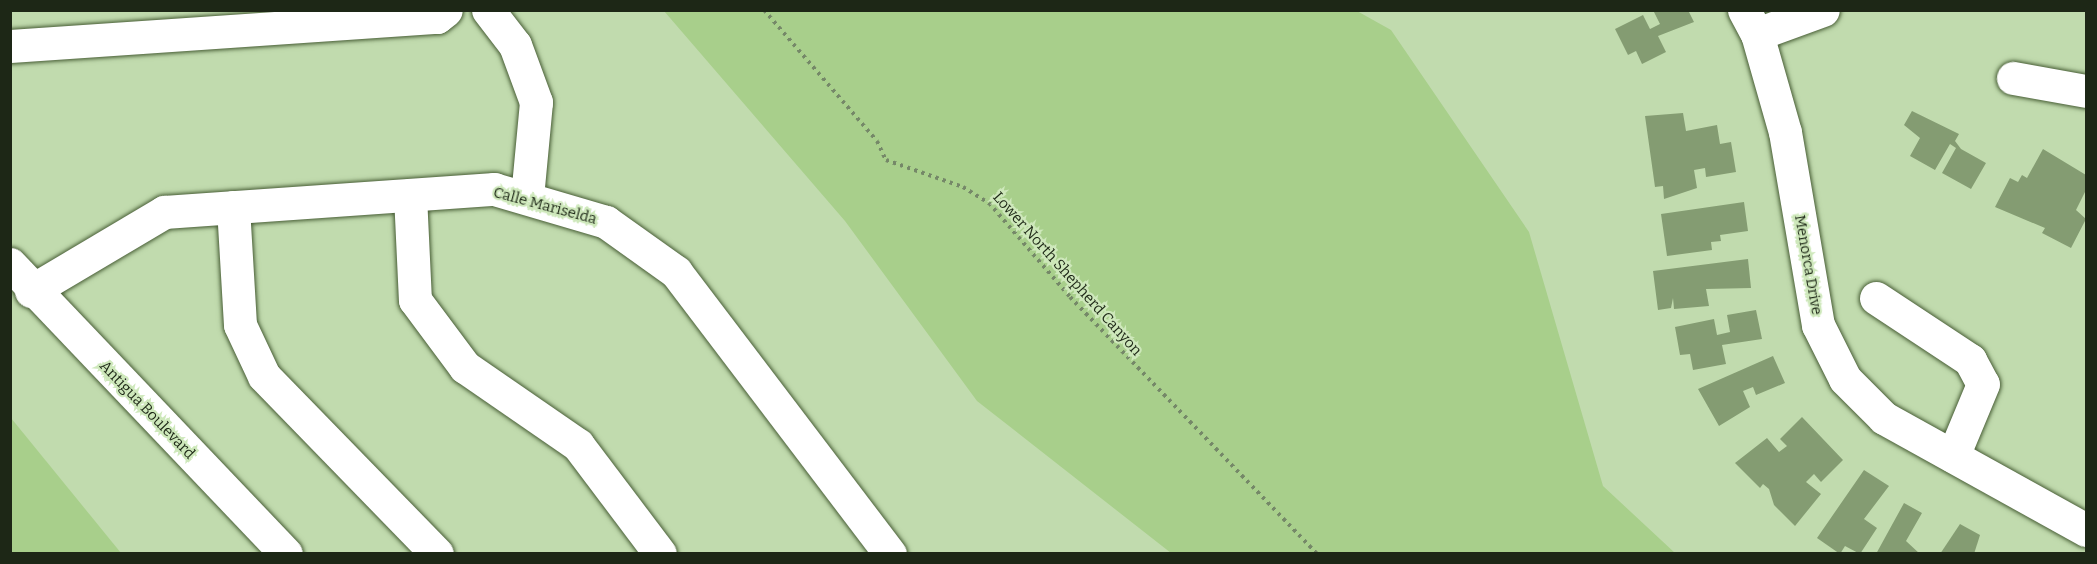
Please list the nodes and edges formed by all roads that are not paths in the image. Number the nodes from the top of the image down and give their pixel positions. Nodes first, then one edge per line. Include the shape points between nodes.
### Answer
1 (446, 10) edge
2 (488, 10) edge
3 (1823, 10) edge
4 (1751, 22) edge
5 (10, 46) edge
6 (2013, 78) dead end
7 (2086, 91) edge
8 (410, 195) junction
9 (527, 198) junction
10 (233, 207) junction
11 (10, 264) edge
12 (31, 291) junction
13 (1876, 298) dead end
14 (1953, 456) junction
15 (2086, 530) edge
16 (436, 553) edge
17 (286, 554) edge
18 (660, 554) edge
19 (890, 554) edge

1 - 5 street via 437,17
2 - 9 street via 515,45 536,102
3 - 4 street
4 - 14 street, Menorca Drive via 1785,132 1818,325 1845,379 1884,418
6 - 7 street
8 - 9 street, Calle Mariselda via 494,189
8 - 10 street, Calle Mariselda
8 - 18 street via 415,300 465,367 578,446
9 - 19 street, Calle Mariselda via 606,222 676,272
10 - 12 street, Calle Mariselda via 164,212
10 - 16 street via 240,325 264,376
11 - 12 street, Antigua Boulevard
12 - 17 street, Antigua Boulevard
13 - 14 street via 1970,360 1983,384
14 - 15 street, Menorca Drive

